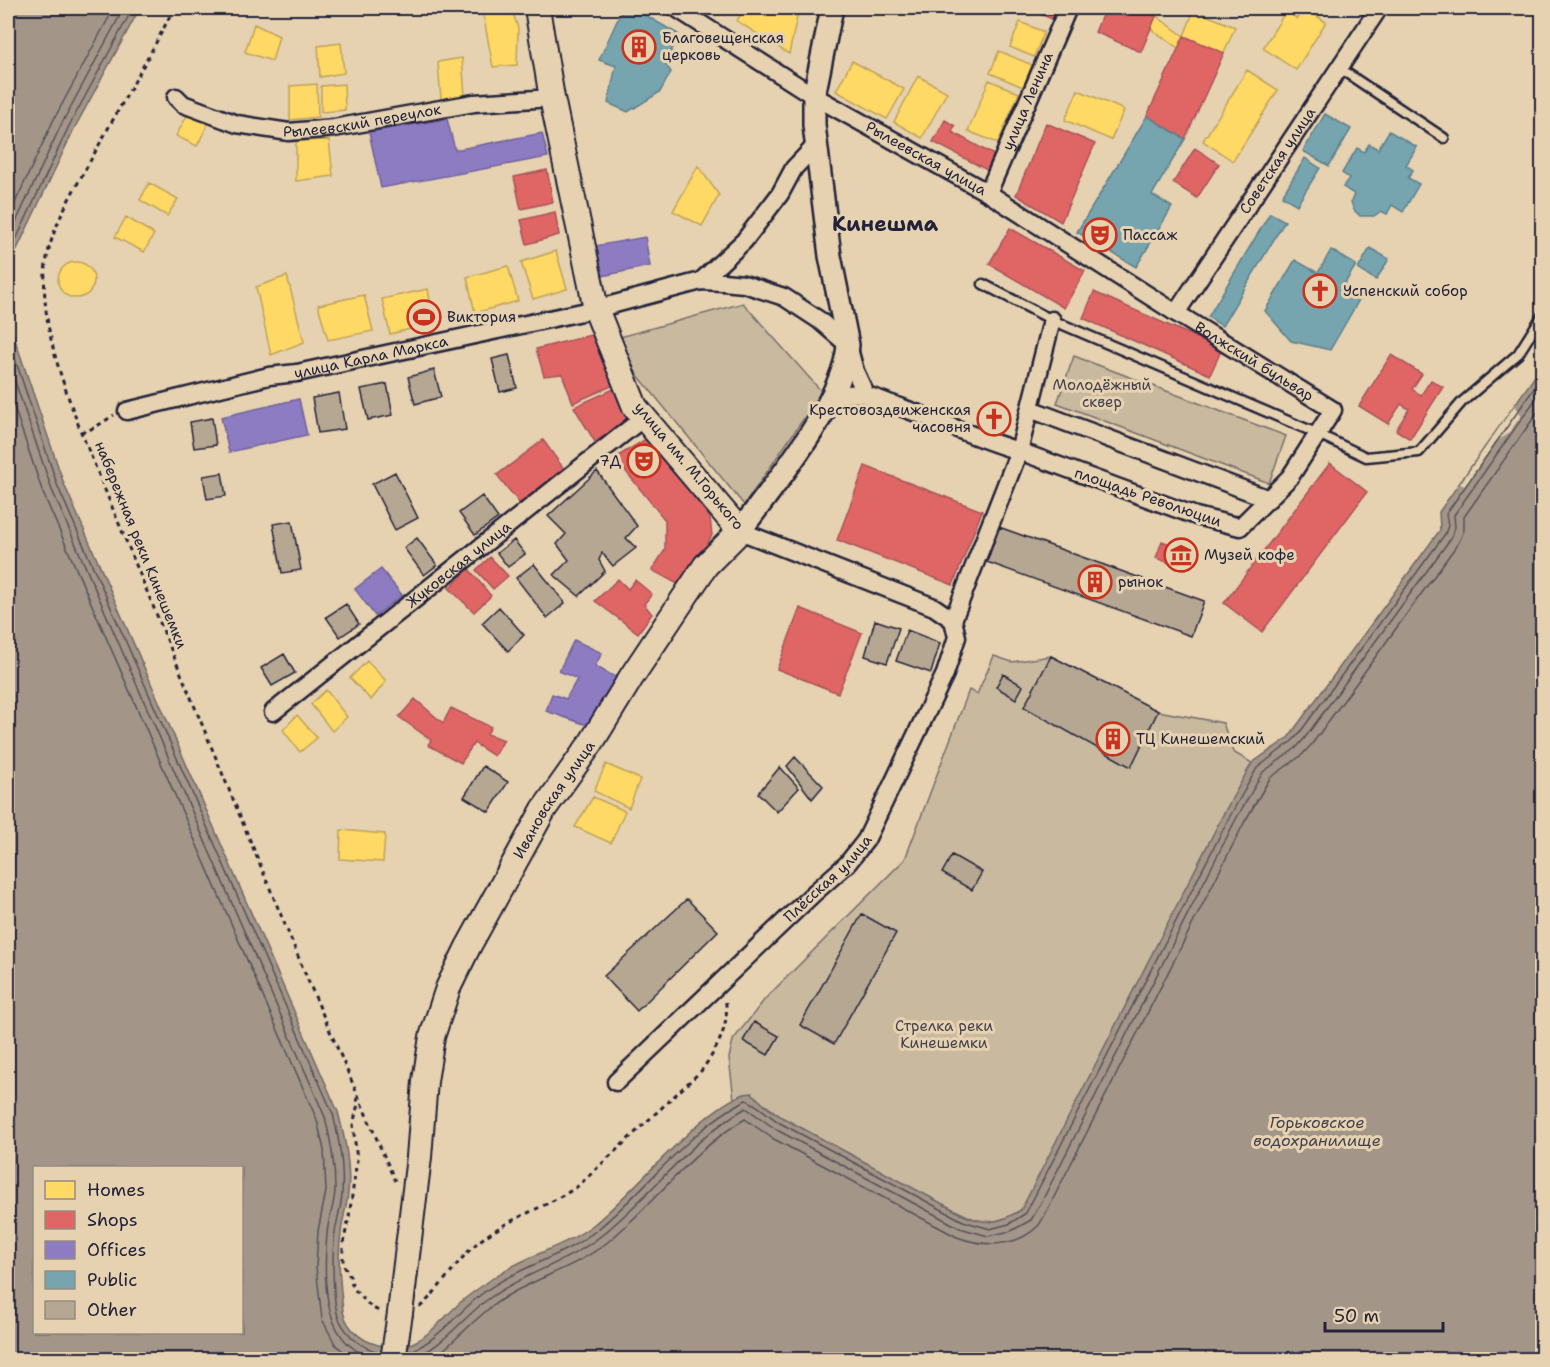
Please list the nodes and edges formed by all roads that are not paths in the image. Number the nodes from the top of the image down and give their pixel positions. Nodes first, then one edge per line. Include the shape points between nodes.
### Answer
1 (537, 8) edge
2 (676, 8) edge
3 (832, 8) edge
4 (1068, 8) edge
5 (1379, 8) edge
6 (1339, 68) junction
7 (814, 96) junction
8 (176, 97) dead end
9 (552, 98) junction
10 (1444, 138) dead end
11 (817, 144) junction
12 (988, 193) junction
13 (701, 281) junction
14 (983, 284) dead end
15 (596, 309) junction
16 (1176, 313) junction
17 (1542, 316) edge
18 (1052, 320) junction
19 (848, 345) junction
20 (866, 395) junction
21 (827, 404) junction
22 (1030, 409) junction
23 (1332, 410) joint
24 (127, 411) road end
25 (643, 417) junction
26 (1316, 433) junction
27 (1019, 452) junction
28 (1269, 500) junction
29 (740, 531) junction
30 (953, 620) junction
31 (273, 712) dead end
32 (616, 1082) dead end
33 (393, 1359) edge

1 - 9 main road, улица им. М.Горького
2 - 7 street, Рылеевская улица
3 - 7 street
4 - 12 street, улица Ленина
5 - 6 street, Советская улица
6 - 10 lane
6 - 16 street, Советская улица
7 - 11 street
7 - 12 street, Рылеевская улица
8 - 9 street, Рылеевский переулок via 183,104 237,124 289,132 334,128 474,103
9 - 15 main road, улица им. М.Горького
11 - 13 street via 794,168 780,194 744,241
11 - 19 street via 830,256
12 - 16 street, Рылеевская улица
13 - 15 street, улица Карла Маркса
13 - 19 street, улица Карла Маркса via 744,284 784,297 811,313
14 - 18 lane
15 - 24 street, улица Карла Маркса via 269,376
15 - 25 main road, улица им. М.Горького via 635,407
16 - 23 street, Волжский бульвар
17 - 26 lane via 1518,354 1462,402 1419,452 1366,457
18 - 22 street
18 - 26 lane
19 - 20 street
19 - 21 street, Ивановская улица via 840,378
20 - 21 street via 838,395
20 - 27 street, площадь Революции
21 - 29 street, Ивановская улица
22 - 27 street
22 - 28 street
23 - 26 street, площадь Революции
25 - 29 main road, улица им. М.Горького
25 - 31 street, Жуковская улица
26 - 28 street, площадь Революции via 1290,477
27 - 28 street, площадь Революции via 1196,516 1240,527
27 - 30 street
29 - 30 street, улица им. М.Горького via 934,607
29 - 33 main road, Ивановская улица, bridge via 706,565 544,809 448,988 432,1037 425,1081
30 - 32 street, Плёсская улица via 957,637 945,674 866,840 847,864

